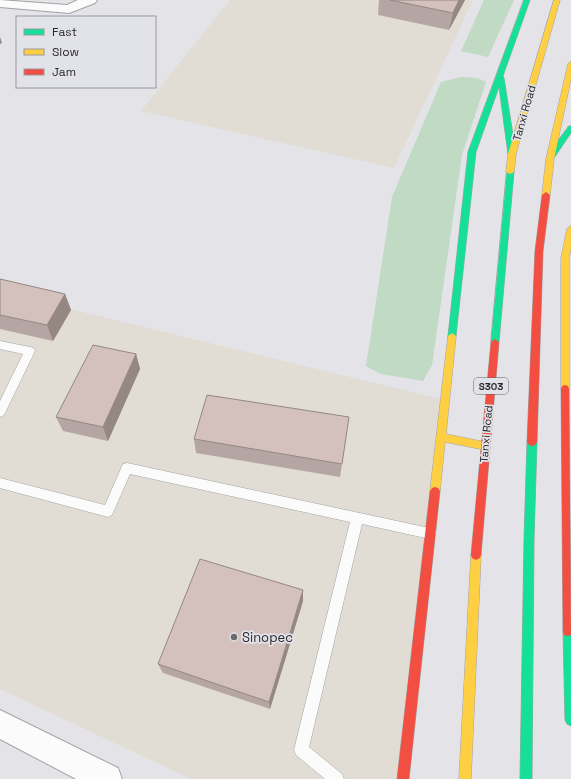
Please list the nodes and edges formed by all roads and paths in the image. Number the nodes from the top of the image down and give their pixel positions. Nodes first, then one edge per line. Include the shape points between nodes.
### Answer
1 (90, 0) edge
2 (527, 0) edge
3 (557, 0) edge
4 (0, 3) edge
5 (571, 64) edge
6 (500, 74) junction
7 (571, 128) edge
8 (512, 154) junction
9 (551, 156) junction
10 (571, 229) edge
11 (0, 345) edge
12 (0, 412) edge
13 (441, 437) junction
14 (485, 446) junction
15 (0, 483) edge
16 (357, 518) junction
17 (430, 533) junction
18 (569, 563) edge
19 (571, 720) edge
20 (0, 724) edge
21 (107, 779) edge
22 (337, 779) edge
23 (403, 779) edge
24 (465, 779) edge
25 (526, 779) edge

1 - 4 street via 69,9
2 - 6 main road
3 - 8 main road, Tanxi Road / S303
5 - 9 main road
6 - 8 main road
6 - 13 main road via 472,152
7 - 9 main road
8 - 14 main road, Tanxi Road / S303
9 - 25 main road via 538,251 541,282 529,540
10 - 18 main road via 561,284
11 - 12 lane via 30,352
13 - 14 main road
13 - 17 main road
14 - 24 main road, Tanxi Road / S303 via 475,562
15 - 16 lane via 108,511 127,468
16 - 17 lane
16 - 22 lane via 302,750
17 - 23 main road
18 - 19 main road
20 - 21 street

